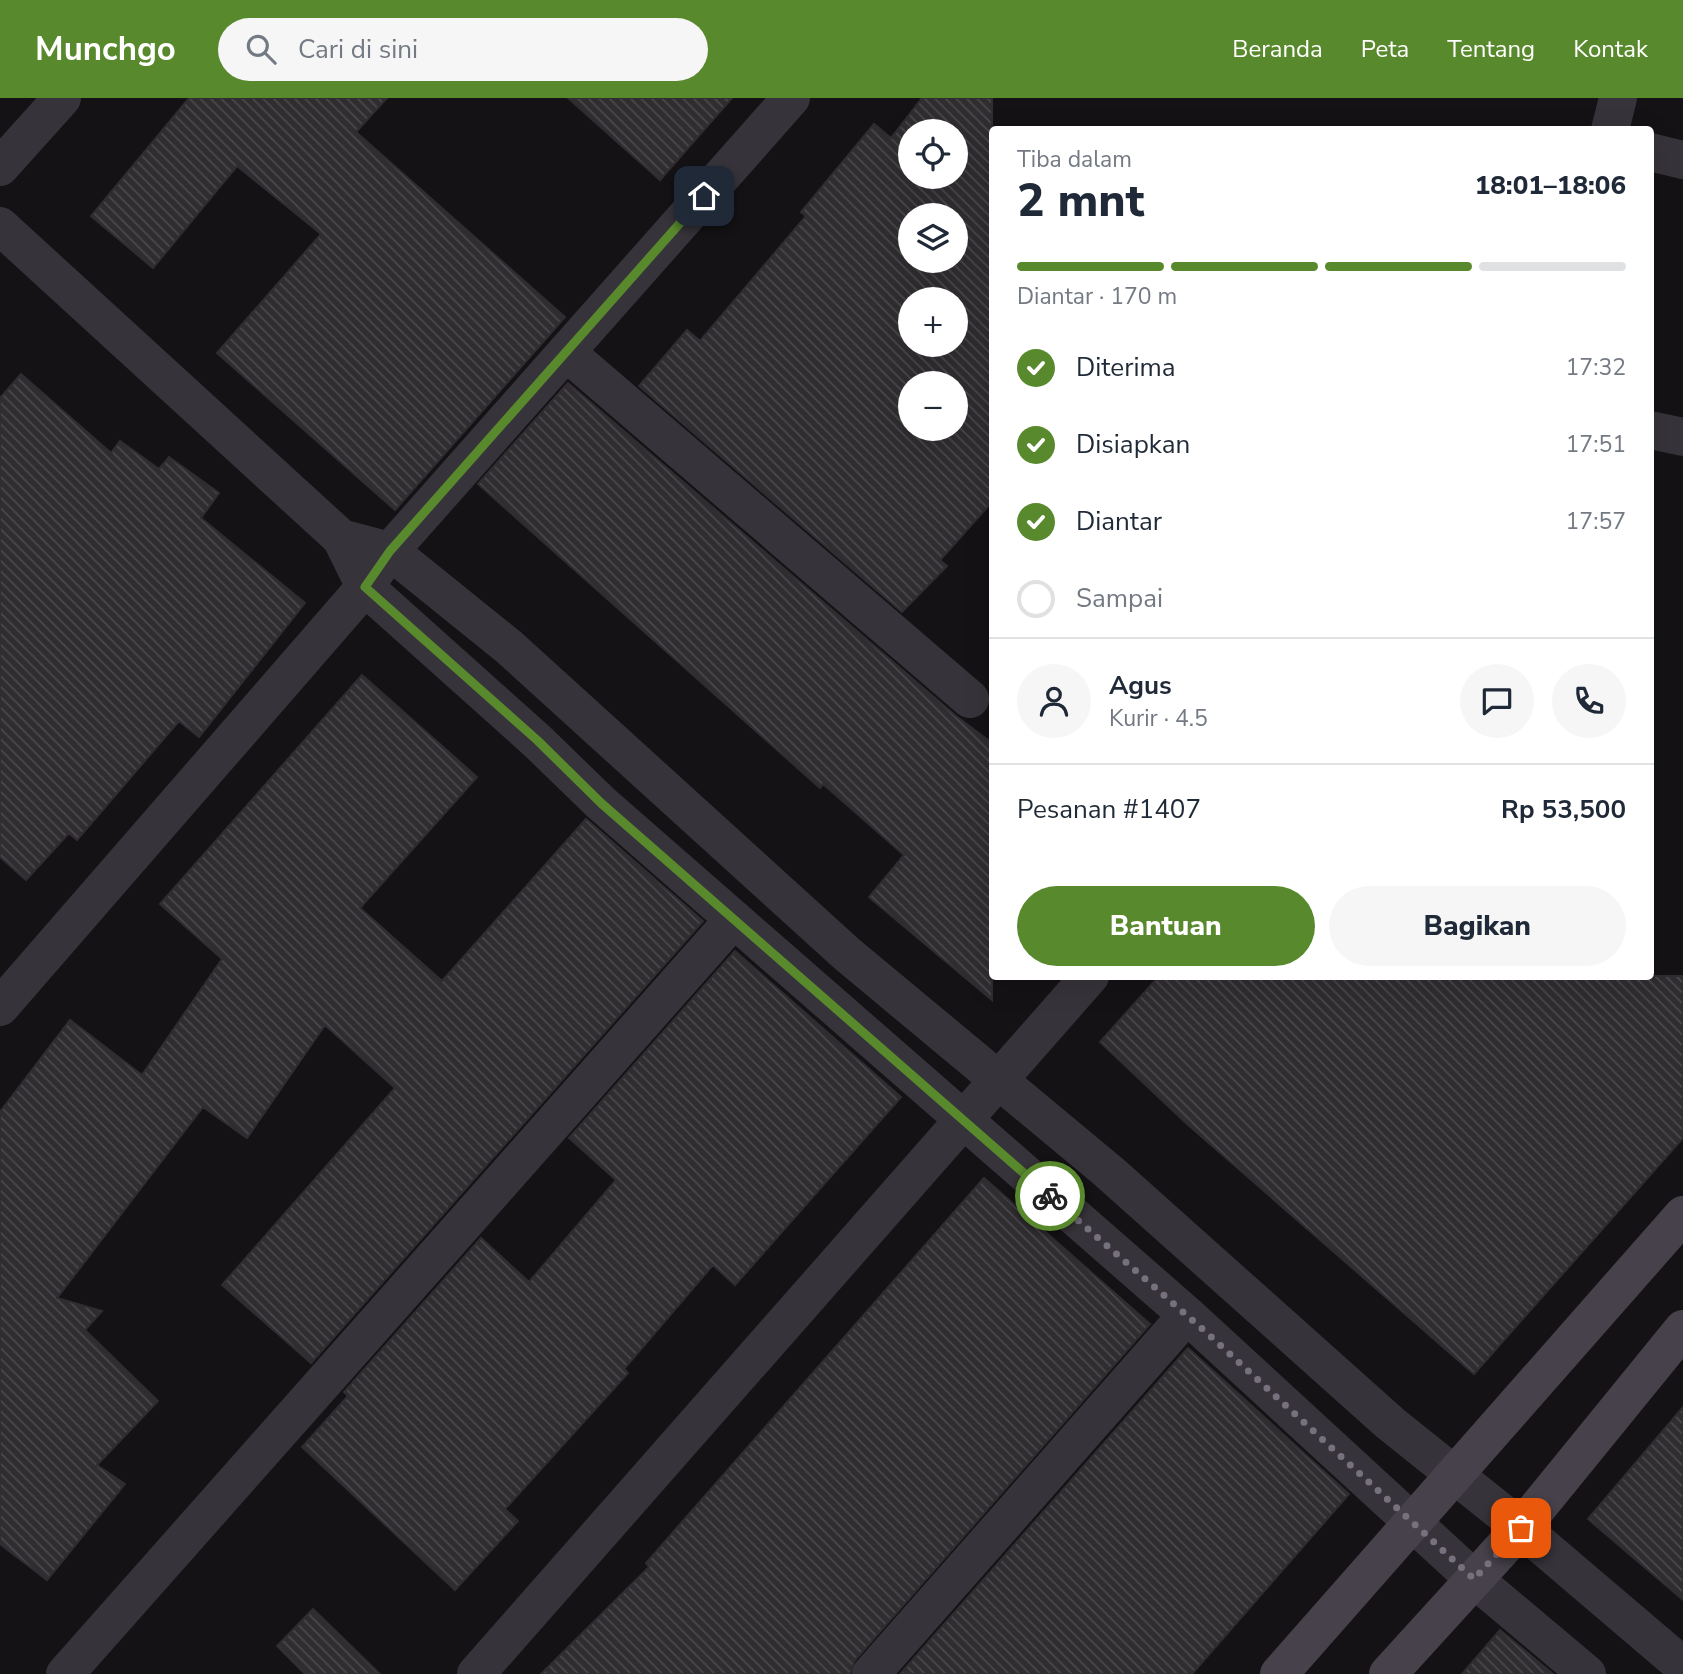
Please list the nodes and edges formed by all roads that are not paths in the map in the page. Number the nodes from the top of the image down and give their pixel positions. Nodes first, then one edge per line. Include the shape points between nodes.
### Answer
1 (62, 98) edge
2 (791, 98) edge
3 (1618, 98) edge
4 (1611, 126) edge
5 (1654, 153) edge
6 (1683, 160) edge
7 (0, 167) edge
8 (0, 226) edge
9 (566, 352) junction
10 (1654, 431) edge
11 (1683, 437) edge
12 (341, 538) junction
13 (390, 551) junction
14 (365, 587) junction
15 (970, 699) dead end
16 (734, 919) junction
17 (1087, 980) edge
18 (0, 1007) edge
19 (998, 1082) junction
20 (965, 1122) junction
21 (1683, 1215) edge
22 (1187, 1315) junction
23 (1683, 1329) edge
24 (1455, 1474) junction
25 (1416, 1522) junction
26 (1521, 1528) junction
27 (1474, 1579) junction
28 (1683, 1666) edge
29 (65, 1674) edge
30 (476, 1674) edge
31 (871, 1674) edge
32 (1279, 1674) edge
33 (1388, 1674) edge
34 (1587, 1674) edge

1 - 7 street
2 - 9 street
3 - 4 street
5 - 6 street
8 - 12 street
9 - 13 street
9 - 15 street
10 - 11 street
12 - 13 street
12 - 14 street
13 - 14 street
13 - 19 street via 509,647 767,883
14 - 16 street
14 - 18 street
16 - 20 street
16 - 29 street
17 - 19 street
19 - 20 street
19 - 24 street via 1108,1172 1390,1423
20 - 22 street
20 - 30 street
21 - 24 main road
22 - 25 street
22 - 31 street
23 - 26 main road
24 - 25 main road
24 - 26 street
25 - 27 street
25 - 32 main road
26 - 27 main road
26 - 28 street
27 - 33 main road
27 - 34 street

